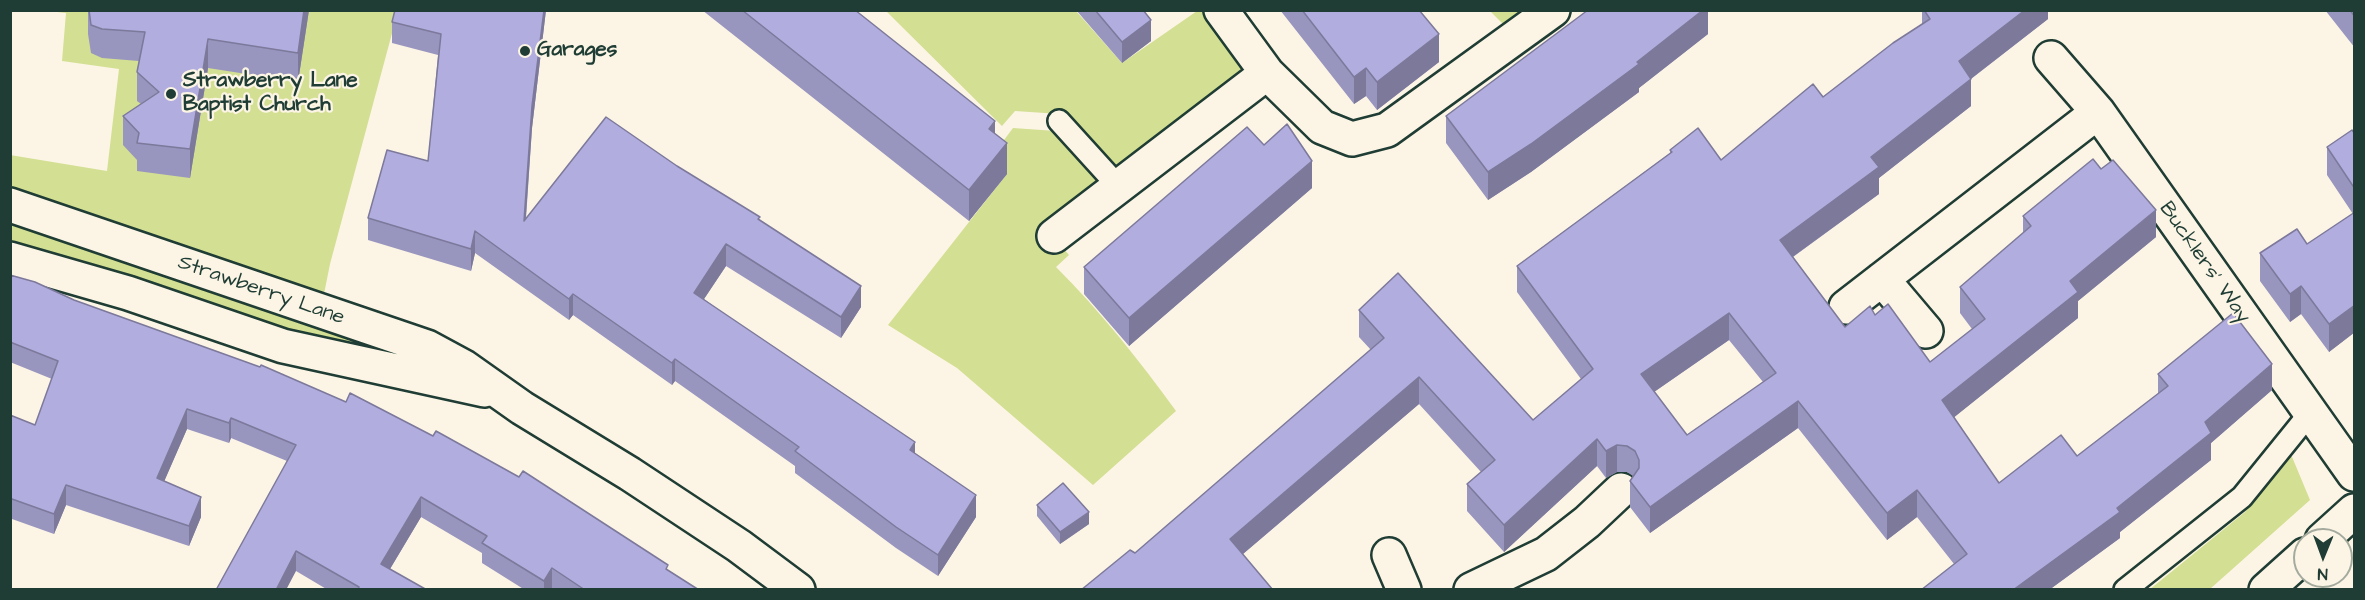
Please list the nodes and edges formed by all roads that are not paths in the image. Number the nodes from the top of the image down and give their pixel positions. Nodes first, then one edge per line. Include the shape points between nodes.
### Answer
1 (1221, 10) edge
2 (1553, 10) edge
3 (2051, 58) dead end
4 (1267, 73) junction
5 (2098, 112) junction
6 (1059, 121) dead end
7 (1118, 186) junction
8 (10, 205) edge
9 (1054, 236) dead end
10 (10, 259) edge
11 (1882, 279) junction
12 (1846, 307) dead end
13 (1926, 331) dead end
14 (504, 394) junction
15 (2310, 413) junction
16 (2355, 474) edge
17 (1621, 490) dead end
18 (2355, 511) edge
19 (2336, 528) edge
20 (1389, 555) dead end
21 (2293, 566) edge
22 (798, 590) edge
23 (1404, 590) edge
24 (1471, 590) edge
25 (2125, 590) edge
26 (2266, 590) edge

1 - 4 street
2 - 4 street via 1387,130 1352,139 1322,127
3 - 5 street, Bucklers' Way
4 - 7 street
5 - 11 street
5 - 15 street, Bucklers' Way
6 - 7 lane
7 - 9 street
8 - 14 street, Strawberry Lane via 427,347
10 - 14 street, Strawberry Lane via 128,293 283,346
11 - 12 street
11 - 13 street
14 - 22 street, Strawberry Lane via 729,539
15 - 16 street, Bucklers' Way
15 - 25 lane via 2242,497
17 - 24 street via 1546,554
18 - 19 street
20 - 23 street
21 - 26 street

